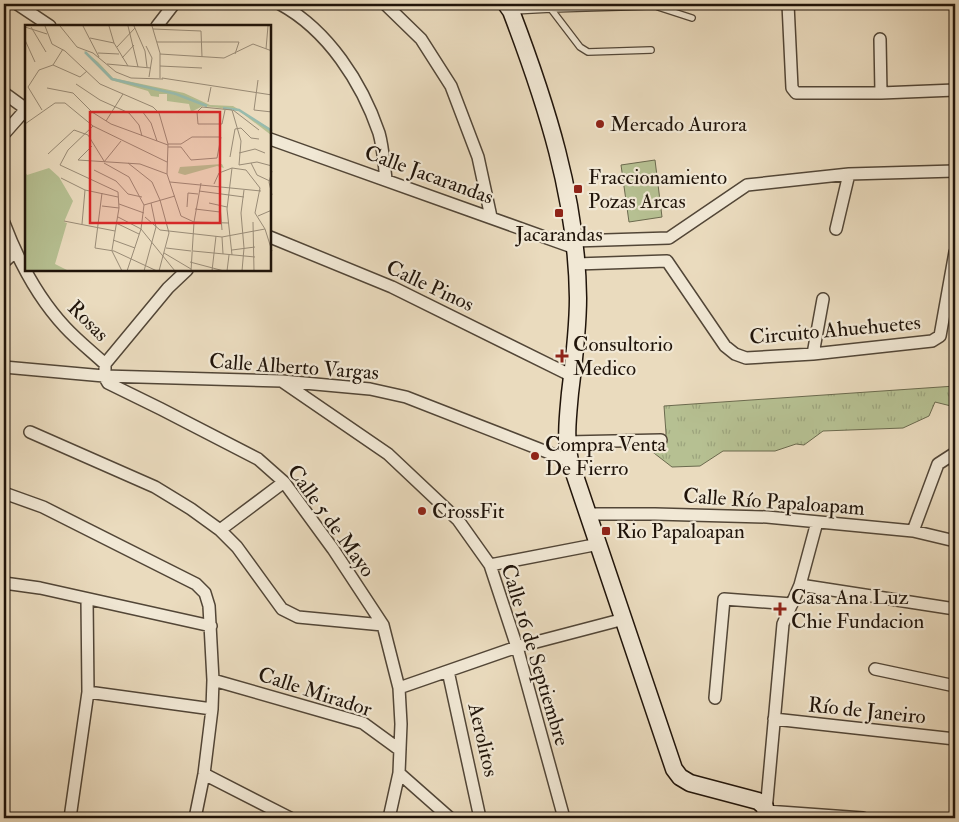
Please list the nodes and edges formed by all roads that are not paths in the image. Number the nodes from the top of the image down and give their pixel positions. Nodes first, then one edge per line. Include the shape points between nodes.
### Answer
1 (18, 4) edge
2 (174, 4) edge
3 (280, 4) edge
4 (385, 4) edge
5 (788, 4) edge
6 (509, 7) edge
7 (550, 9) junction
8 (692, 18) dead end
9 (49, 25) edge
10 (158, 25) edge
11 (880, 39) dead end
12 (651, 50) dead end
13 (955, 90) edge
14 (4, 93) edge
15 (881, 93) junction
16 (25, 108) edge
17 (25, 110) edge
18 (4, 134) edge
19 (271, 139) edge
20 (955, 171) edge
21 (849, 174) junction
22 (386, 179) junction
23 (491, 217) junction
24 (4, 223) edge
25 (836, 229) dead end
26 (271, 237) edge
27 (575, 251) junction
28 (15, 252) junction
29 (955, 252) edge
30 (4, 262) edge
31 (25, 269) edge
32 (26, 271) edge
33 (186, 271) edge
34 (823, 299) dead end
35 (813, 354) junction
36 (105, 364) junction
37 (4, 367) edge
38 (104, 376) junction
39 (572, 376) junction
40 (282, 381) junction
41 (30, 432) dead end
42 (661, 440) dead end
43 (567, 442) junction
44 (955, 453) edge
45 (570, 460) junction
46 (284, 482) junction
47 (4, 493) edge
48 (589, 514) junction
49 (817, 522) junction
50 (220, 530) junction
51 (914, 531) junction
52 (955, 541) edge
53 (599, 544) junction
54 (490, 565) junction
55 (4, 583) edge
56 (800, 585) junction
57 (87, 599) junction
58 (792, 604) junction
59 (955, 609) edge
60 (624, 619) junction
61 (383, 625) junction
62 (210, 626) junction
63 (517, 647) junction
64 (875, 669) dead end
65 (448, 671) junction
66 (213, 680) junction
67 (955, 686) edge
68 (398, 688) junction
69 (88, 692) junction
70 (715, 698) dead end
71 (212, 709) junction
72 (774, 719) junction
73 (955, 740) edge
74 (400, 750) junction
75 (399, 773) junction
76 (204, 774) junction
77 (766, 815) edge
78 (70, 818) edge
79 (195, 818) edge
80 (290, 818) edge
81 (389, 818) edge
82 (450, 818) edge
83 (480, 818) edge
84 (564, 818) edge
85 (863, 818) edge

1 - 9 street
2 - 10 street
3 - 22 street via 319,33 342,62 379,135
4 - 23 street via 421,39 451,86 478,157
5 - 15 street via 792,88 796,93
6 - 7 lane
6 - 27 main road via 539,84 563,172
7 - 8 lane via 655,6
7 - 12 lane via 585,51
11 - 15 street
13 - 15 street
14 - 16 street
17 - 18 street
19 - 22 street, Calle Jacarandas
20 - 21 street
21 - 25 street
21 - 27 street via 747,184 669,238
22 - 23 street, Calle Jacarandas
23 - 27 street, Calle Jacarandas
24 - 28 street, Rosas
26 - 39 street, Calle Pinos via 392,288
27 - 35 street, Circuito Ahuehuetes via 667,261 725,346 735,354 746,358
27 - 39 main road via 578,320
28 - 30 street
28 - 31 street, Rosas
29 - 35 street, Circuito Ahuehuetes via 940,336 932,341
32 - 36 street, Rosas via 60,322
33 - 36 street
34 - 35 street
36 - 38 street
37 - 38 street, Calle Alberto Vargas
38 - 40 street, Calle Alberto Vargas
38 - 46 street, Calle 5 de Mayo via 108,383 258,459
39 - 43 main road
40 - 45 street, Calle Alberto Vargas via 370,389 406,397
40 - 54 street, Calle 16 de Septiembre via 388,454 458,520
41 - 50 street via 155,487
42 - 43 street
43 - 45 main road
44 - 51 street via 938,464
45 - 48 main road
46 - 50 street
46 - 61 street, Calle 5 de Mayo
47 - 62 street via 42,507 196,584 205,593
48 - 49 street, Calle Río Papaloapam via 749,517
48 - 53 main road
49 - 51 street, Calle Río Papaloapam
49 - 56 street
50 - 61 street via 237,547 282,609 298,617
51 - 52 street, Calle Río Papaloapam
53 - 54 street
53 - 60 main road
54 - 63 street, Calle 16 de Septiembre
55 - 57 street
56 - 58 street
56 - 59 street
57 - 62 street
57 - 69 street
58 - 70 street via 724,598
58 - 72 street via 783,624
60 - 63 street
60 - 77 main road via 676,773 684,781 758,802
61 - 68 street, Calle 5 de Mayo
62 - 66 street
63 - 65 street
63 - 84 street, Calle 16 de Septiembre
64 - 67 street
65 - 68 street
65 - 83 street, Aerolitos
66 - 71 street
66 - 74 street, Calle Mirador via 364,723
68 - 74 street, Calle 5 de Mayo
69 - 71 street
69 - 78 street
71 - 76 street
72 - 73 street, Río de Janeiro
72 - 77 street
74 - 75 street, Calle 5 de Mayo
75 - 81 street, Calle 5 de Mayo
75 - 82 street
76 - 79 street
76 - 80 street
77 - 85 street

